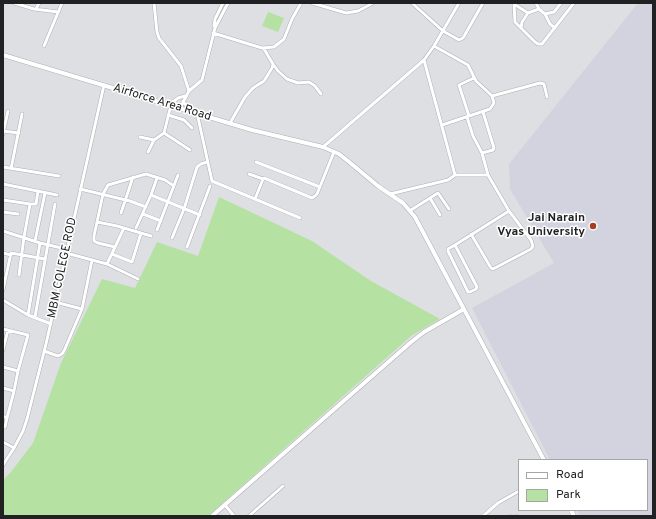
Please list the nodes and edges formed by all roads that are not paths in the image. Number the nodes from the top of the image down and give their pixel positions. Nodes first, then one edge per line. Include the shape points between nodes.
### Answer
1 (14, 3) edge
2 (39, 3) edge
3 (62, 3) edge
4 (154, 3) edge
5 (223, 3) edge
6 (228, 3) edge
7 (301, 3) edge
8 (312, 3) edge
9 (373, 3) edge
10 (412, 3) edge
11 (459, 3) edge
12 (483, 3) edge
13 (536, 3) edge
14 (561, 3) edge
15 (574, 3) edge
16 (514, 4) edge
17 (25, 5) edge
18 (36, 9) junction
19 (539, 9) junction
20 (58, 12) junction
21 (528, 13) junction
22 (545, 14) junction
23 (215, 28) junction
24 (521, 28) junction
25 (555, 28) junction
26 (443, 31) junction
27 (213, 33) junction
28 (44, 46) dead end
29 (434, 46) junction
30 (264, 49) junction
31 (3, 55) edge
32 (424, 60) junction
33 (273, 64) junction
34 (474, 78) junction
35 (104, 85) junction
36 (189, 91) junction
37 (320, 94) dead end
38 (185, 96) junction
39 (492, 96) junction
40 (547, 97) dead end
41 (183, 101) junction
42 (170, 105) junction
43 (180, 108) junction
44 (8, 111) dead end
45 (190, 111) junction
46 (483, 112) junction
47 (197, 113) junction
48 (22, 114) dead end
49 (168, 115) junction
50 (468, 117) junction
51 (230, 123) junction
52 (442, 125) junction
53 (192, 128) dead end
54 (3, 132) edge
55 (19, 133) junction
56 (164, 133) junction
57 (140, 137) dead end
58 (154, 140) junction
59 (323, 147) junction
60 (190, 150) dead end
61 (148, 152) dead end
62 (334, 152) junction
63 (482, 153) junction
64 (207, 162) junction
65 (256, 162) dead end
66 (3, 167) edge
67 (11, 169) junction
68 (249, 174) dead end
69 (178, 175) dead end
70 (455, 175) junction
71 (59, 176) dead end
72 (488, 176) junction
73 (133, 177) junction
74 (158, 178) junction
75 (262, 179) junction
76 (3, 184) edge
77 (174, 186) junction
78 (210, 186) dead end
79 (320, 187) junction
80 (80, 189) junction
81 (38, 191) junction
82 (46, 193) junction
83 (103, 194) junction
84 (390, 194) junction
85 (151, 195) junction
86 (57, 196) dead end
87 (430, 198) junction
88 (255, 199) junction
89 (3, 200) edge
90 (126, 200) junction
91 (168, 202) junction
92 (30, 204) junction
93 (55, 204) dead end
94 (146, 207) junction
95 (184, 209) junction
96 (449, 209) dead end
97 (411, 210) junction
98 (509, 211) junction
99 (3, 212) edge
100 (121, 213) dead end
101 (18, 214) dead end
102 (143, 214) junction
103 (200, 215) junction
104 (440, 215) dead end
105 (300, 218) dead end
106 (161, 221) junction
107 (97, 222) junction
108 (124, 228) junction
109 (136, 228) dead end
110 (157, 230) dead end
111 (3, 231) edge
112 (141, 233) junction
113 (471, 234) junction
114 (151, 236) dead end
115 (24, 237) junction
116 (172, 238) dead end
117 (35, 241) junction
118 (40, 243) junction
119 (47, 245) junction
120 (455, 245) junction
121 (115, 247) junction
122 (187, 247) dead end
123 (66, 251) junction
124 (3, 253) edge
125 (22, 254) junction
126 (112, 254) junction
127 (11, 255) junction
128 (37, 257) junction
129 (45, 259) junction
130 (92, 260) junction
131 (107, 264) junction
132 (19, 275) dead end
133 (138, 279) dead end
134 (3, 290) edge
135 (3, 300) edge
136 (55, 302) junction
137 (82, 309) junction
138 (464, 309) junction
139 (28, 315) junction
140 (35, 317) junction
141 (51, 324) junction
142 (3, 329) edge
143 (8, 330) junction
144 (3, 350) edge
145 (44, 351) junction
146 (3, 367) edge
147 (18, 371) junction
148 (3, 388) edge
149 (14, 391) junction
150 (3, 416) edge
151 (7, 418) junction
152 (5, 427) dead end
153 (3, 442) edge
154 (14, 448) junction
155 (543, 459) edge
156 (3, 465) edge
157 (283, 486) dead end
158 (518, 492) edge
159 (224, 504) junction
160 (212, 516) edge
161 (234, 516) edge
162 (249, 516) edge
163 (483, 516) edge
164 (511, 516) edge
165 (516, 516) edge

1 - 17 street
2 - 18 street
3 - 20 street
4 - 36 street via 159,38 181,66
5 - 23 street via 215,19
6 - 23 street
7 - 30 street via 284,39 274,47
8 - 9 street via 346,13 358,11
10 - 26 street
11 - 26 street
12 - 26 street via 463,38 459,40
13 - 19 street
14 - 22 street via 554,12
15 - 25 street
16 - 21 street
16 - 24 street via 515,22
17 - 18 street
18 - 20 street
19 - 21 street
19 - 22 street
20 - 28 street
21 - 24 street
22 - 25 street
23 - 27 street
24 - 25 street via 538,44 542,44
26 - 29 street
27 - 30 street
27 - 36 street via 202,80
29 - 32 street
29 - 34 street via 468,65
30 - 33 street
31 - 35 street, Airforce Area Road
32 - 52 street
32 - 59 street
33 - 37 street via 287,79 298,83 309,82
33 - 51 street via 264,81 245,97
34 - 39 street
34 - 50 street via 459,84
35 - 42 street, Airforce Area Road
35 - 80 street, MBM COLEGE ROD
36 - 38 street
38 - 41 street
38 - 42 street
39 - 40 street via 540,83 544,84
39 - 46 street via 493,106
41 - 43 street
41 - 45 street
42 - 43 street, Airforce Area Road
42 - 49 street
43 - 45 street, Airforce Area Road
44 - 54 street
45 - 47 street, Airforce Area Road
46 - 50 street
46 - 63 street via 494,148
47 - 51 street, Airforce Area Road
47 - 64 street
48 - 55 street
49 - 53 street via 184,120
49 - 56 street
50 - 52 street
50 - 63 street via 473,136
51 - 59 street, Airforce Area Road
52 - 70 street
54 - 55 street
55 - 67 street
56 - 58 street
56 - 60 street
57 - 58 street
58 - 61 street
59 - 62 street, Airforce Area Road
62 - 79 street
62 - 84 street, Airforce Area Road
63 - 72 street
64 - 88 street via 212,181
64 - 95 street via 197,167
65 - 79 street
66 - 67 street
67 - 71 street
68 - 75 street
69 - 77 street
70 - 72 street
70 - 84 street via 448,180
72 - 98 street
73 - 74 street via 146,174
73 - 83 street via 108,185
73 - 90 street
74 - 77 street
74 - 85 street
75 - 79 street via 266,178 312,198
75 - 88 street
76 - 81 street
77 - 91 street
78 - 103 street
80 - 83 street
80 - 123 street, MBM COLEGE ROD
81 - 82 street
81 - 92 street via 36,204
82 - 86 street
82 - 117 street
83 - 90 street
83 - 107 street
84 - 97 street, Airforce Area Road
85 - 91 street
85 - 94 street
87 - 96 street via 439,194
87 - 97 street
87 - 104 street
88 - 105 street
89 - 92 street
90 - 94 street
90 - 100 street
91 - 95 street
91 - 106 street
92 - 115 street
93 - 119 street
94 - 102 street
95 - 103 street
95 - 116 street
97 - 138 street
98 - 113 street
98 - 113 street via 533,244 531,249 493,269
99 - 101 street
102 - 106 street
102 - 109 street
103 - 122 street
106 - 110 street
107 - 108 street
107 - 121 street via 94,241
108 - 112 street
108 - 121 street
111 - 115 street
112 - 114 street
112 - 126 street via 132,262
113 - 120 street
115 - 117 street
115 - 125 street
117 - 118 street
118 - 119 street
118 - 128 street
119 - 123 street
119 - 129 street
120 - 120 street via 477,287 470,292 448,251
121 - 126 street
123 - 130 street
123 - 136 street, MBM COLEGE ROD
124 - 127 street
125 - 127 street
125 - 128 street
125 - 132 street
126 - 131 street
127 - 134 street
128 - 129 street
128 - 139 street
129 - 140 street
130 - 131 street
130 - 137 street
131 - 133 street
135 - 139 street
136 - 137 street
136 - 141 street, MBM COLEGE ROD
137 - 145 street via 62,354 58,356
138 - 155 street
138 - 159 street via 410,343
139 - 140 street
140 - 141 street
141 - 145 street, MBM COLEGE ROD
142 - 143 street
143 - 144 street
143 - 147 street via 28,335
145 - 154 street, MBM COLEGE ROD via 28,418
146 - 147 street
147 - 149 street
148 - 149 street
149 - 151 street
150 - 151 street
151 - 152 street
153 - 154 street
154 - 156 street, MBM COLEGE ROD
157 - 162 street
158 - 163 street via 498,503
159 - 160 street
159 - 161 street
164 - 165 street

